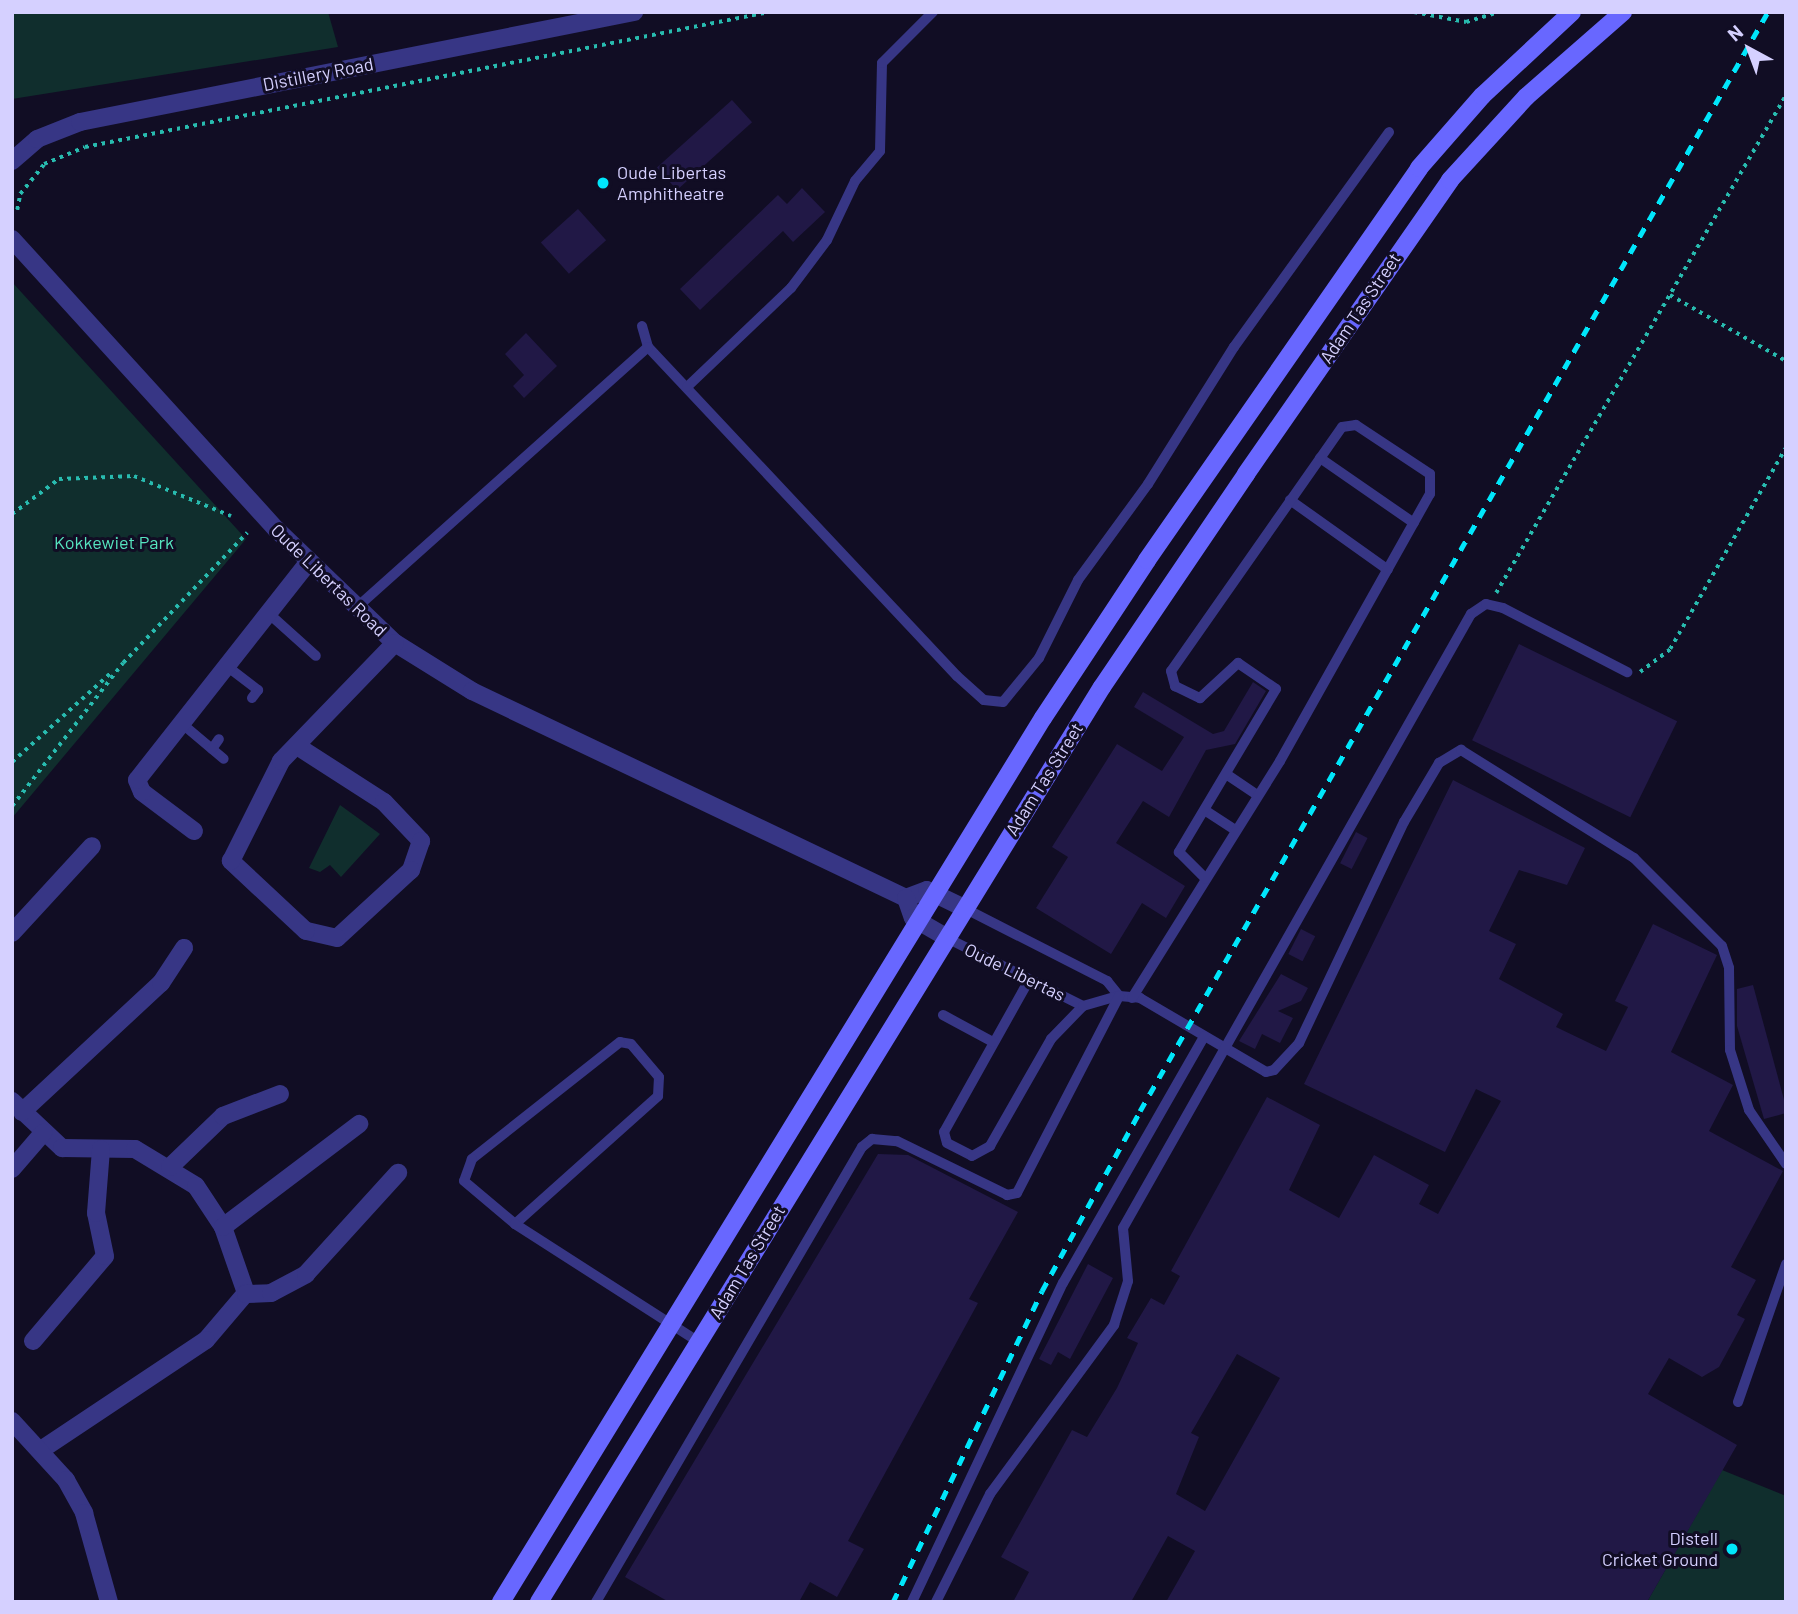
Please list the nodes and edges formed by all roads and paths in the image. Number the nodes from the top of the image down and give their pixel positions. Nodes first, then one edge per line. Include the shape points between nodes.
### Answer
1 (634, 12) edge
2 (769, 12) edge
3 (933, 12) edge
4 (1414, 12) edge
5 (1498, 12) edge
6 (1572, 12) edge
7 (1623, 12) edge
8 (1786, 95) edge
9 (1390, 132) dead end
10 (12, 161) edge
11 (17, 210) dead end
12 (12, 239) edge
13 (1670, 295) junction
14 (642, 326) dead end
15 (648, 347) junction
16 (1786, 361) edge
17 (687, 387) junction
18 (1786, 447) edge
19 (1320, 458) junction
20 (1290, 500) junction
21 (12, 514) edge
22 (232, 516) dead end
23 (1414, 523) junction
24 (247, 533) dead end
25 (308, 563) junction
26 (1388, 569) junction
27 (1489, 605) junction
28 (354, 609) junction
29 (266, 610) junction
30 (395, 643) junction
31 (316, 656) dead end
32 (122, 663) junction
33 (223, 664) junction
34 (1627, 673) joint
35 (253, 698) dead end
36 (180, 722) junction
37 (219, 739) dead end
38 (297, 746) junction
39 (212, 749) junction
40 (224, 759) dead end
41 (12, 762) edge
42 (1230, 776) junction
43 (1256, 794) junction
44 (12, 806) edge
45 (1206, 811) junction
46 (1234, 829) junction
47 (194, 831) dead end
48 (92, 846) dead end
49 (1206, 879) junction
50 (935, 894) junction
51 (906, 898) junction
52 (964, 908) junction
53 (918, 922) junction
54 (12, 933) edge
55 (947, 938) junction
56 (184, 948) dead end
57 (1029, 980) junction
58 (1119, 996) junction
59 (1132, 998) junction
60 (1083, 1006) junction
61 (943, 1015) dead end
62 (1205, 1037) junction
63 (993, 1042) junction
64 (1224, 1048) junction
65 (280, 1094) dead end
66 (17, 1107) edge
67 (359, 1124) dead end
68 (43, 1133) junction
69 (101, 1149) junction
70 (1786, 1164) edge
71 (170, 1167) junction
72 (12, 1169) edge
73 (398, 1173) dead end
74 (515, 1224) junction
75 (223, 1227) junction
76 (1786, 1264) edge
77 (246, 1294) junction
78 (671, 1325) junction
79 (33, 1341) dead end
80 (699, 1342) junction
81 (1738, 1402) dead end
82 (15, 1430) edge
83 (41, 1450) junction
84 (109, 1602) edge
85 (501, 1602) edge
86 (539, 1602) edge
87 (596, 1602) edge
88 (912, 1602) edge
89 (936, 1602) edge

1 - 10 street, Distillery Road via 80,122 37,139
2 - 11 path via 85,147 44,164 20,194
3 - 17 lane via 881,63 880,151 855,181 827,240 791,288
4 - 5 path via 1466,22
6 - 50 main road, Adam Tas Street via 1482,96 1419,168 1140,571
7 - 52 main road, Adam Tas Street via 1509,114 1421,219 1102,687
8 - 13 path
9 - 17 lane via 1234,346 1148,484 1078,580 1032,669 1003,702 984,700 957,676
12 - 25 street, Oude Libertas Road
13 - 16 path
13 - 27 path
14 - 15 lane
15 - 17 lane
15 - 28 lane
18 - 34 path via 1671,649 1654,665
19 - 20 lane
19 - 23 lane
19 - 23 lane via 1342,427 1352,424 1430,474 1430,494
20 - 26 lane
20 - 42 lane via 1169,677 1200,698 1238,663 1274,684
21 - 22 path via 59,479 134,476
23 - 26 lane
24 - 32 path
25 - 28 street, Oude Libertas Road
25 - 29 street
26 - 43 lane
27 - 34 lane
27 - 64 lane via 1471,614 1443,659
28 - 30 street, Oude Libertas Road
29 - 31 lane
29 - 33 street
30 - 38 street
30 - 51 street, Oude Libertas Road via 472,691
32 - 41 path
32 - 44 path
33 - 35 lane via 258,691
33 - 36 street
36 - 39 lane
36 - 47 street via 137,784
37 - 39 lane
38 - 38 street via 278,766 232,865 306,931 337,938 411,870 421,841 384,802
39 - 40 lane
42 - 43 lane
42 - 45 lane
43 - 46 lane
45 - 46 lane
45 - 49 lane via 1179,852
46 - 49 lane
48 - 54 street
49 - 59 lane
50 - 51 street via 927,890
50 - 52 street
50 - 53 main road, Adam Tas Street
51 - 53 street
52 - 55 main road, Adam Tas Street
52 - 58 lane via 1107,981
53 - 55 street
53 - 78 main road, Adam Tas Street
55 - 57 lane, Oude Libertas
55 - 80 main road, Adam Tas Street
56 - 66 street via 161,983
57 - 60 lane, Oude Libertas
57 - 63 lane
58 - 59 lane
58 - 60 lane
58 - 87 lane via 1017,1193 1007,1195 897,1141 872,1139 862,1147
59 - 62 lane
60 - 63 lane via 1036,1061 990,1146 972,1156 947,1143 944,1132
61 - 63 lane
62 - 64 lane
62 - 88 lane via 1063,1283
64 - 70 lane via 1266,1072 1290,1058 1404,822 1439,763 1461,750 1634,858 1721,946 1729,968 1730,1050 1749,1110
64 - 89 lane via 1123,1228 1128,1281 1114,1325 990,1494
65 - 71 street via 222,1116
66 - 68 street
67 - 75 street
68 - 69 street via 62,1148
68 - 72 street
69 - 71 street via 135,1149
69 - 79 street via 96,1213 105,1256
71 - 75 street via 196,1186
73 - 77 street via 306,1274 271,1293
74 - 74 lane via 468,1189 468,1163 620,1042 631,1044 659,1077 658,1096
74 - 78 lane
75 - 77 street
76 - 81 lane
77 - 83 street via 206,1340
78 - 80 lane
78 - 85 main road, Adam Tas Street
80 - 86 main road, Adam Tas Street
82 - 83 street
83 - 84 street via 84,1513

